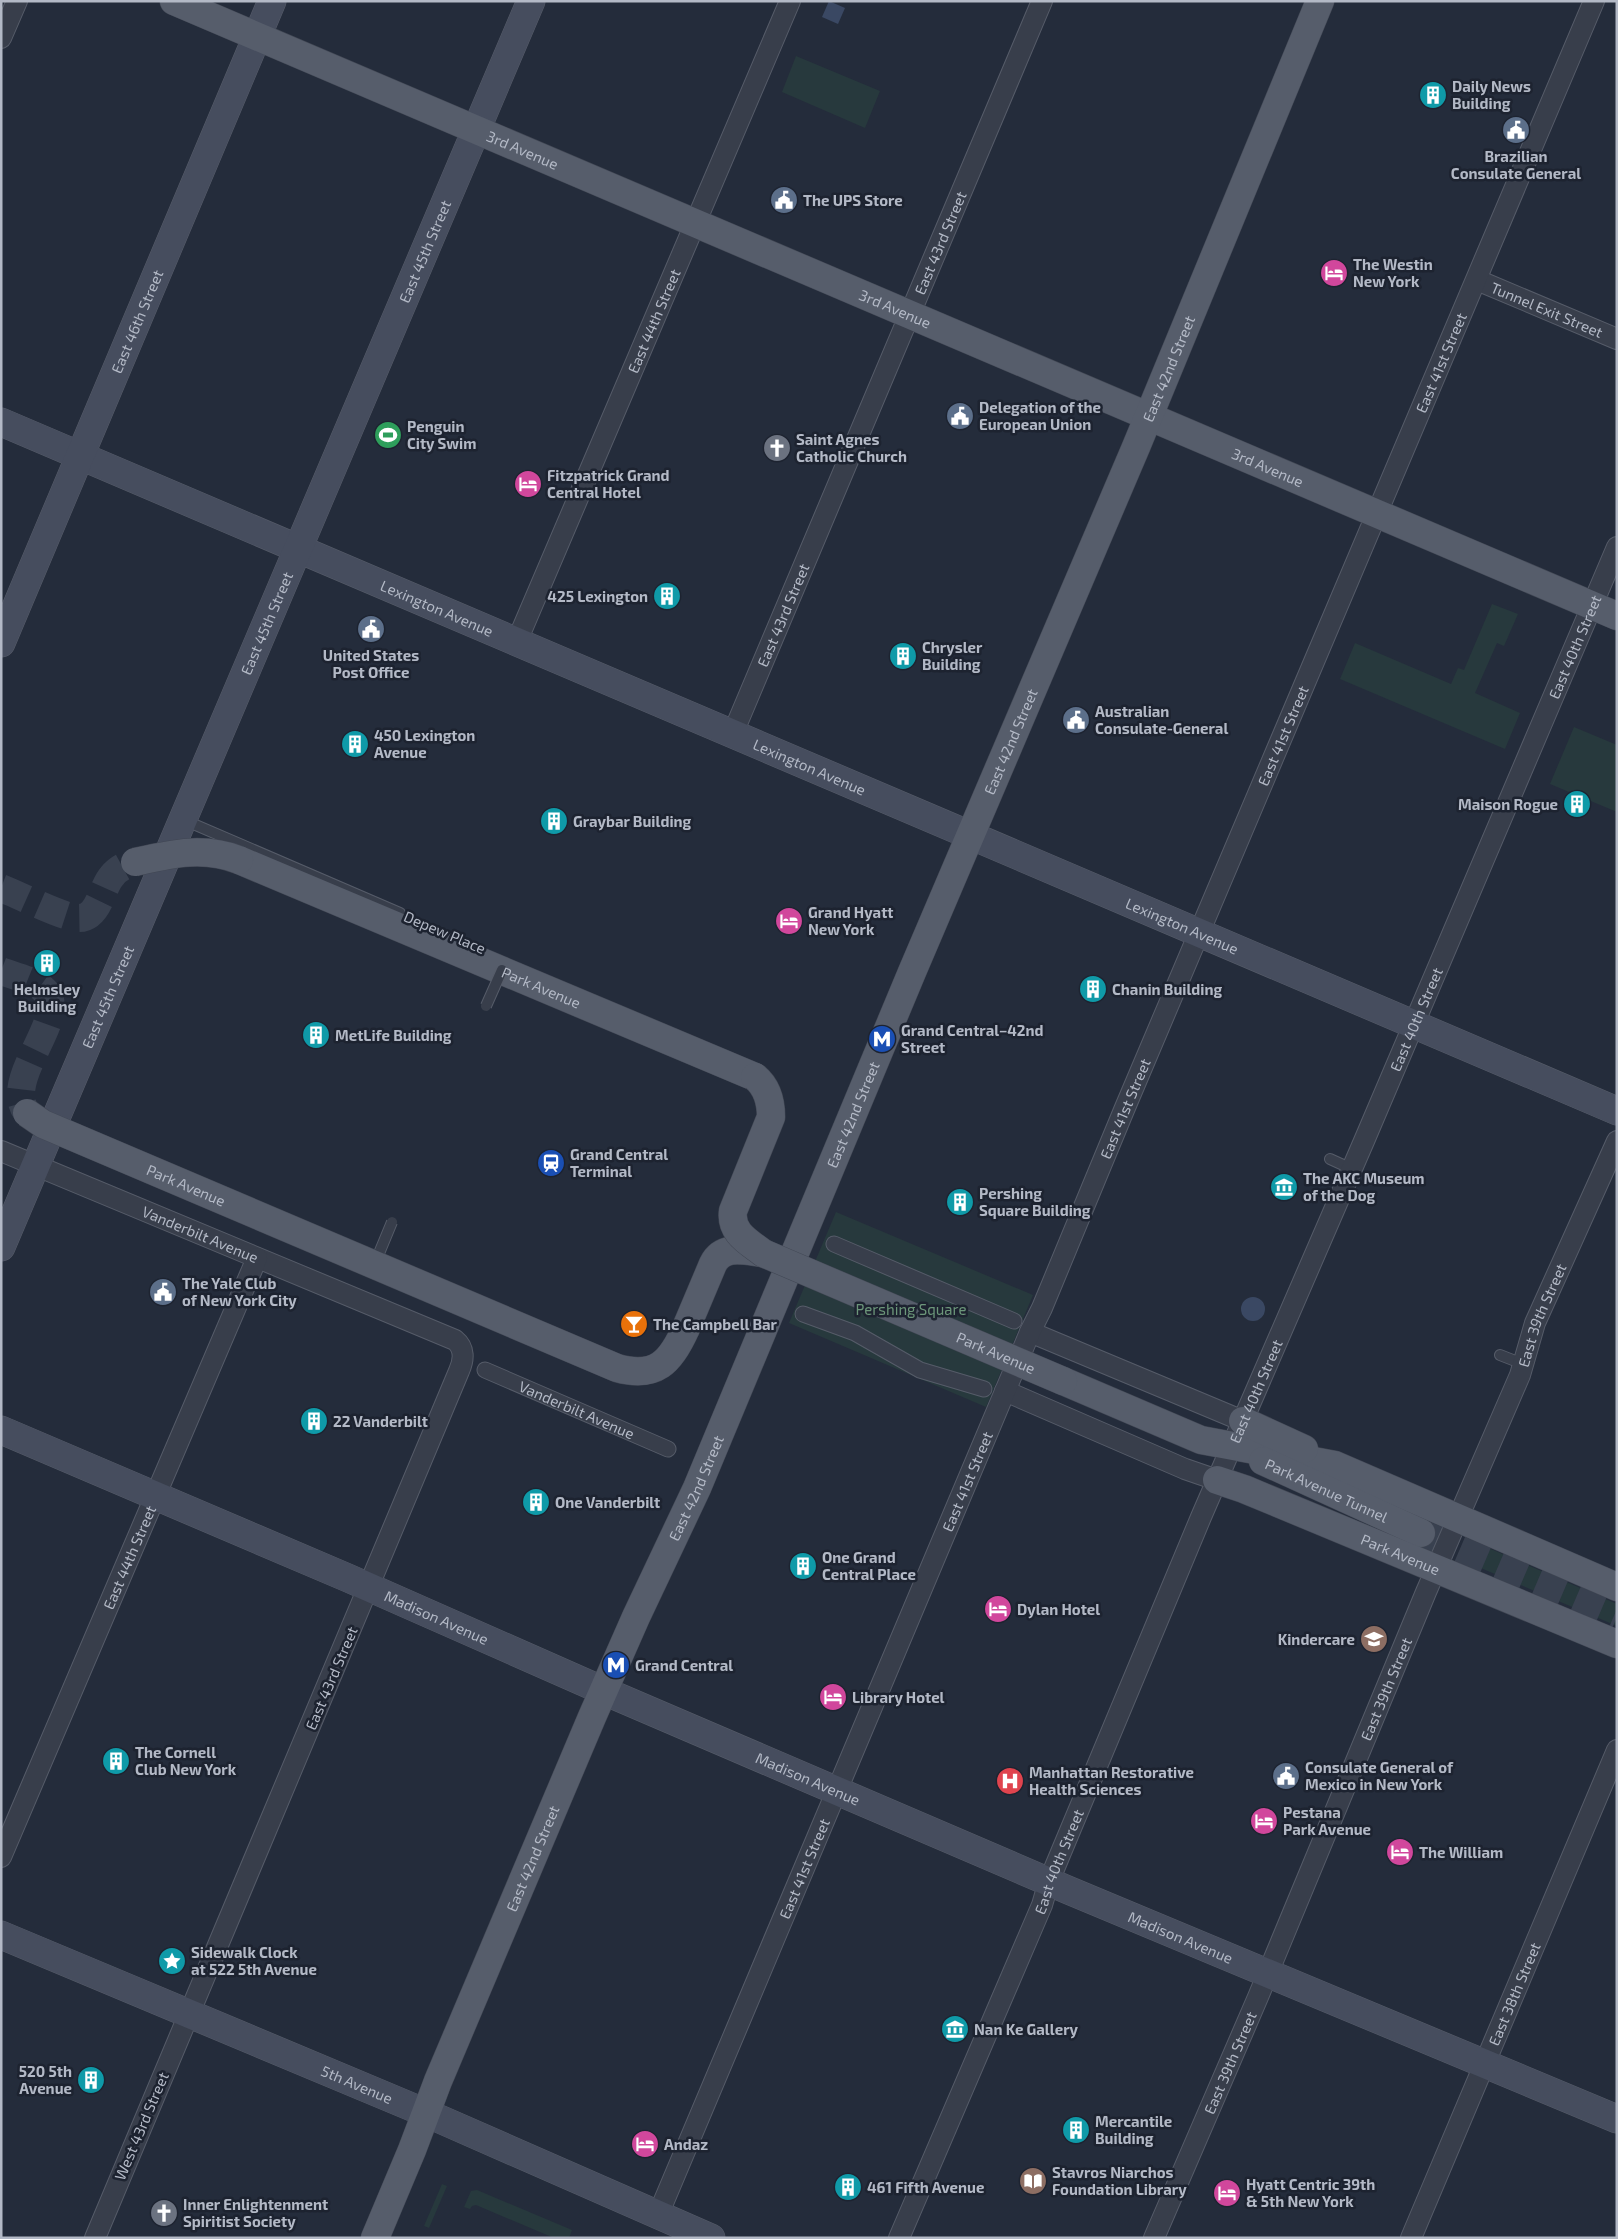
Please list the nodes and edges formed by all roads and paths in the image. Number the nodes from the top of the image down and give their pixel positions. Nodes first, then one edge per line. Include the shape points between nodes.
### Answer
1 (17, 1) edge
2 (174, 1) edge
3 (272, 1) edge
4 (531, 1) edge
5 (790, 1) edge
6 (1042, 1) edge
7 (1320, 1) edge
8 (1594, 1) edge
9 (257, 37) junction
10 (1, 38) edge
11 (476, 130) junction
12 (695, 223) junction
13 (1477, 280) junction
14 (908, 314) junction
15 (1617, 339) edge
16 (1148, 416) junction
17 (1, 422) edge
18 (81, 456) junction
19 (1377, 514) junction
20 (1617, 547) edge
21 (299, 549) junction
22 (1592, 605) junction
23 (1617, 616) edge
24 (517, 641) junction
25 (1, 643) edge
26 (733, 733) junction
27 (184, 820) junction
28 (971, 835) junction
29 (135, 862) tunnel mouth
30 (408, 916) dead end
31 (1199, 934) junction
32 (502, 970) junction
33 (486, 1006) dead end
34 (1413, 1025) junction
35 (730, 1055) dead end
36 (755, 1077) junction
37 (1617, 1111) edge
38 (27, 1113) dead end
39 (1617, 1141) edge
40 (1, 1151) edge
41 (1330, 1160) dead end
42 (37, 1166) junction
43 (1352, 1169) junction
44 (392, 1222) dead end
45 (834, 1244) dead end
46 (1, 1247) edge
47 (763, 1253) junction
48 (257, 1258) junction
49 (374, 1264) junction
50 (803, 1314) dead end
51 (1022, 1326) junction
52 (455, 1340) joint
53 (1500, 1355) dead end
54 (1523, 1364) junction
55 (485, 1370) dead end
56 (984, 1389) dead end
57 (1005, 1392) junction
58 (1243, 1421) junction
59 (1, 1430) edge
60 (668, 1449) dead end
61 (1224, 1464) junction
62 (1334, 1465) junction
63 (155, 1496) junction
64 (1458, 1519) junction
65 (1421, 1533) tunnel mouth
66 (1436, 1569) junction
67 (369, 1587) junction
68 (1617, 1587) edge
69 (1617, 1644) edge
70 (604, 1691) junction
71 (1617, 1750) edge
72 (838, 1791) junction
73 (1, 1857) edge
74 (1049, 1881) junction
75 (1, 1935) edge
76 (1268, 1973) junction
77 (188, 2014) junction
78 (1485, 2063) junction
79 (426, 2113) junction
80 (1617, 2119) edge
81 (658, 2215) junction
82 (95, 2238) edge
83 (375, 2238) edge
84 (711, 2238) edge
85 (899, 2238) edge
86 (1154, 2238) edge
87 (1410, 2238) edge

1 - 10 street
2 - 9 main road, 3rd Avenue
3 - 9 main road, East 46th Street
4 - 11 main road, East 45th Street
5 - 12 street, East 44th Street
6 - 14 street, East 43rd Street
7 - 16 main road, East 42nd Street
8 - 13 street, East 41st Street
9 - 11 main road, 3rd Avenue
9 - 18 main road, East 46th Street
11 - 12 main road, 3rd Avenue
11 - 21 main road, East 45th Street
12 - 14 main road, 3rd Avenue
12 - 24 street, East 44th Street
13 - 15 street, Tunnel Exit Street
13 - 19 street, East 41st Street
14 - 16 main road, 3rd Avenue
14 - 26 street, East 43rd Street
16 - 19 main road, 3rd Avenue
16 - 28 main road, East 42nd Street
17 - 18 main road, Lexington Avenue
18 - 21 main road, Lexington Avenue
18 - 25 main road, East 46th Street
19 - 22 main road, 3rd Avenue
19 - 31 street, East 41st Street
20 - 22 street, East 40th Street
21 - 24 main road, Lexington Avenue
21 - 27 main road, East 45th Street
22 - 23 main road, 3rd Avenue
22 - 34 street, East 40th Street
24 - 26 main road, Lexington Avenue
26 - 28 main road, Lexington Avenue
27 - 30 lane, Depew Place
27 - 42 main road, East 45th Street
28 - 31 main road, Lexington Avenue
28 - 70 main road, East 42nd Street via 691,1501
29 - 32 main road, Park Avenue, bridge via 189,852 225,854
31 - 34 main road, Lexington Avenue
31 - 51 street, East 41st Street via 1042,1308
32 - 33 lane, bridge
32 - 36 main road, Park Avenue
34 - 37 main road, Lexington Avenue
34 - 43 street, East 40th Street
35 - 36 lane via 746,1064
36 - 47 main road, Park Avenue, bridge via 767,1092 771,1117 732,1219 740,1236
38 - 49 main road, Park Avenue, bridge via 43,1124
39 - 54 street, East 39th Street via 1535,1323
40 - 42 street, Vanderbilt Avenue
41 - 43 lane
42 - 46 main road, East 45th Street
42 - 48 street, Vanderbilt Avenue
43 - 58 street, East 40th Street
44 - 49 lane, bridge
45 - 51 street
47 - 49 main road, Park Avenue, bridge via 734,1250 718,1256 674,1351 661,1366 642,1372 617,1368
47 - 61 main road, Park Avenue, bridge via 1200,1440
48 - 52 street, Vanderbilt Avenue
48 - 63 street, East 44th Street
50 - 56 street via 854,1333 920,1370
51 - 57 street, East 41st Street
51 - 58 street
52 - 67 street, East 43rd Street via 463,1353 462,1365
53 - 54 lane
54 - 64 street, East 39th Street
55 - 60 street, Vanderbilt Avenue
57 - 61 street, Park Avenue via 1185,1469
57 - 72 street, East 41st Street
58 - 61 street, East 40th Street
58 - 62 main road
59 - 63 main road, Madison Avenue
61 - 62 main road, Park Avenue
61 - 65 main road, Park Avenue Tunnel
61 - 66 main road, Park Avenue via 1244,1489
61 - 74 street, East 40th Street
62 - 64 main road, Park Avenue
63 - 67 main road, Madison Avenue
63 - 73 street, East 44th Street
64 - 66 street, East 39th Street
64 - 68 main road, Park Avenue
66 - 69 main road, Park Avenue
66 - 76 street, East 39th Street
67 - 70 main road, Madison Avenue
67 - 77 street, East 43rd Street
70 - 72 main road, Madison Avenue
70 - 79 main road, East 42nd Street
71 - 78 street, East 38th Street
72 - 74 main road, Madison Avenue
72 - 81 street, East 41st Street
74 - 76 main road, Madison Avenue
74 - 85 street, East 40th Street
75 - 77 main road, 5th Avenue
76 - 78 main road, Madison Avenue
76 - 86 street, East 39th Street
77 - 79 main road, 5th Avenue
77 - 82 street, West 43rd Street
78 - 80 main road, Madison Avenue
78 - 87 street, East 38th Street
79 - 81 main road, 5th Avenue
79 - 83 main road, East 42nd Street
81 - 84 main road, 5th Avenue

